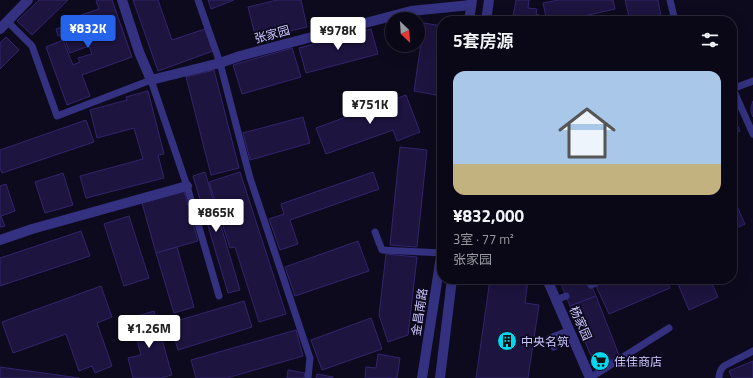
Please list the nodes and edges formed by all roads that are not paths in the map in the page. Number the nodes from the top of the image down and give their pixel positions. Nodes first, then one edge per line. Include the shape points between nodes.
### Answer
1 (28, 0) edge
2 (122, 0) edge
3 (198, 0) edge
4 (489, 0) edge
5 (670, 0) edge
6 (471, 3) edge
7 (470, 16) edge
8 (487, 16) edge
9 (674, 16) edge
10 (4, 25) edge
11 (220, 63) junction
12 (151, 80) junction
13 (753, 81) edge
14 (737, 87) edge
15 (737, 100) edge
16 (753, 134) edge
17 (187, 186) junction
18 (375, 232) dead end
19 (0, 240) edge
20 (437, 253) edge
21 (437, 284) edge
22 (451, 284) edge
23 (549, 284) edge
24 (219, 296) dead end
25 (566, 296) dead end
26 (556, 300) junction
27 (669, 328) dead end
28 (570, 330) junction
29 (554, 347) dead end
30 (753, 351) edge
31 (308, 378) edge
32 (422, 378) edge
33 (440, 378) edge
34 (590, 378) edge
35 (719, 378) edge

1 - 10 street
2 - 12 street
3 - 11 lane
4 - 8 street
5 - 9 lane
6 - 7 street
6 - 11 street, 张家园 via 411,11
10 - 12 lane, 张家园 via 32,46 57,116
11 - 12 street, 张家园
11 - 31 lane via 250,178 310,358
12 - 17 lane
13 - 14 lane
15 - 16 lane
17 - 19 street
17 - 24 lane
18 - 20 lane via 382,250
21 - 32 street, 金昌南路
22 - 33 street
23 - 26 street, 杨家园
25 - 26 lane
26 - 28 street, 杨家园
27 - 34 lane
28 - 29 lane via 550,338
28 - 34 street, 杨家园
30 - 35 lane via 724,366

